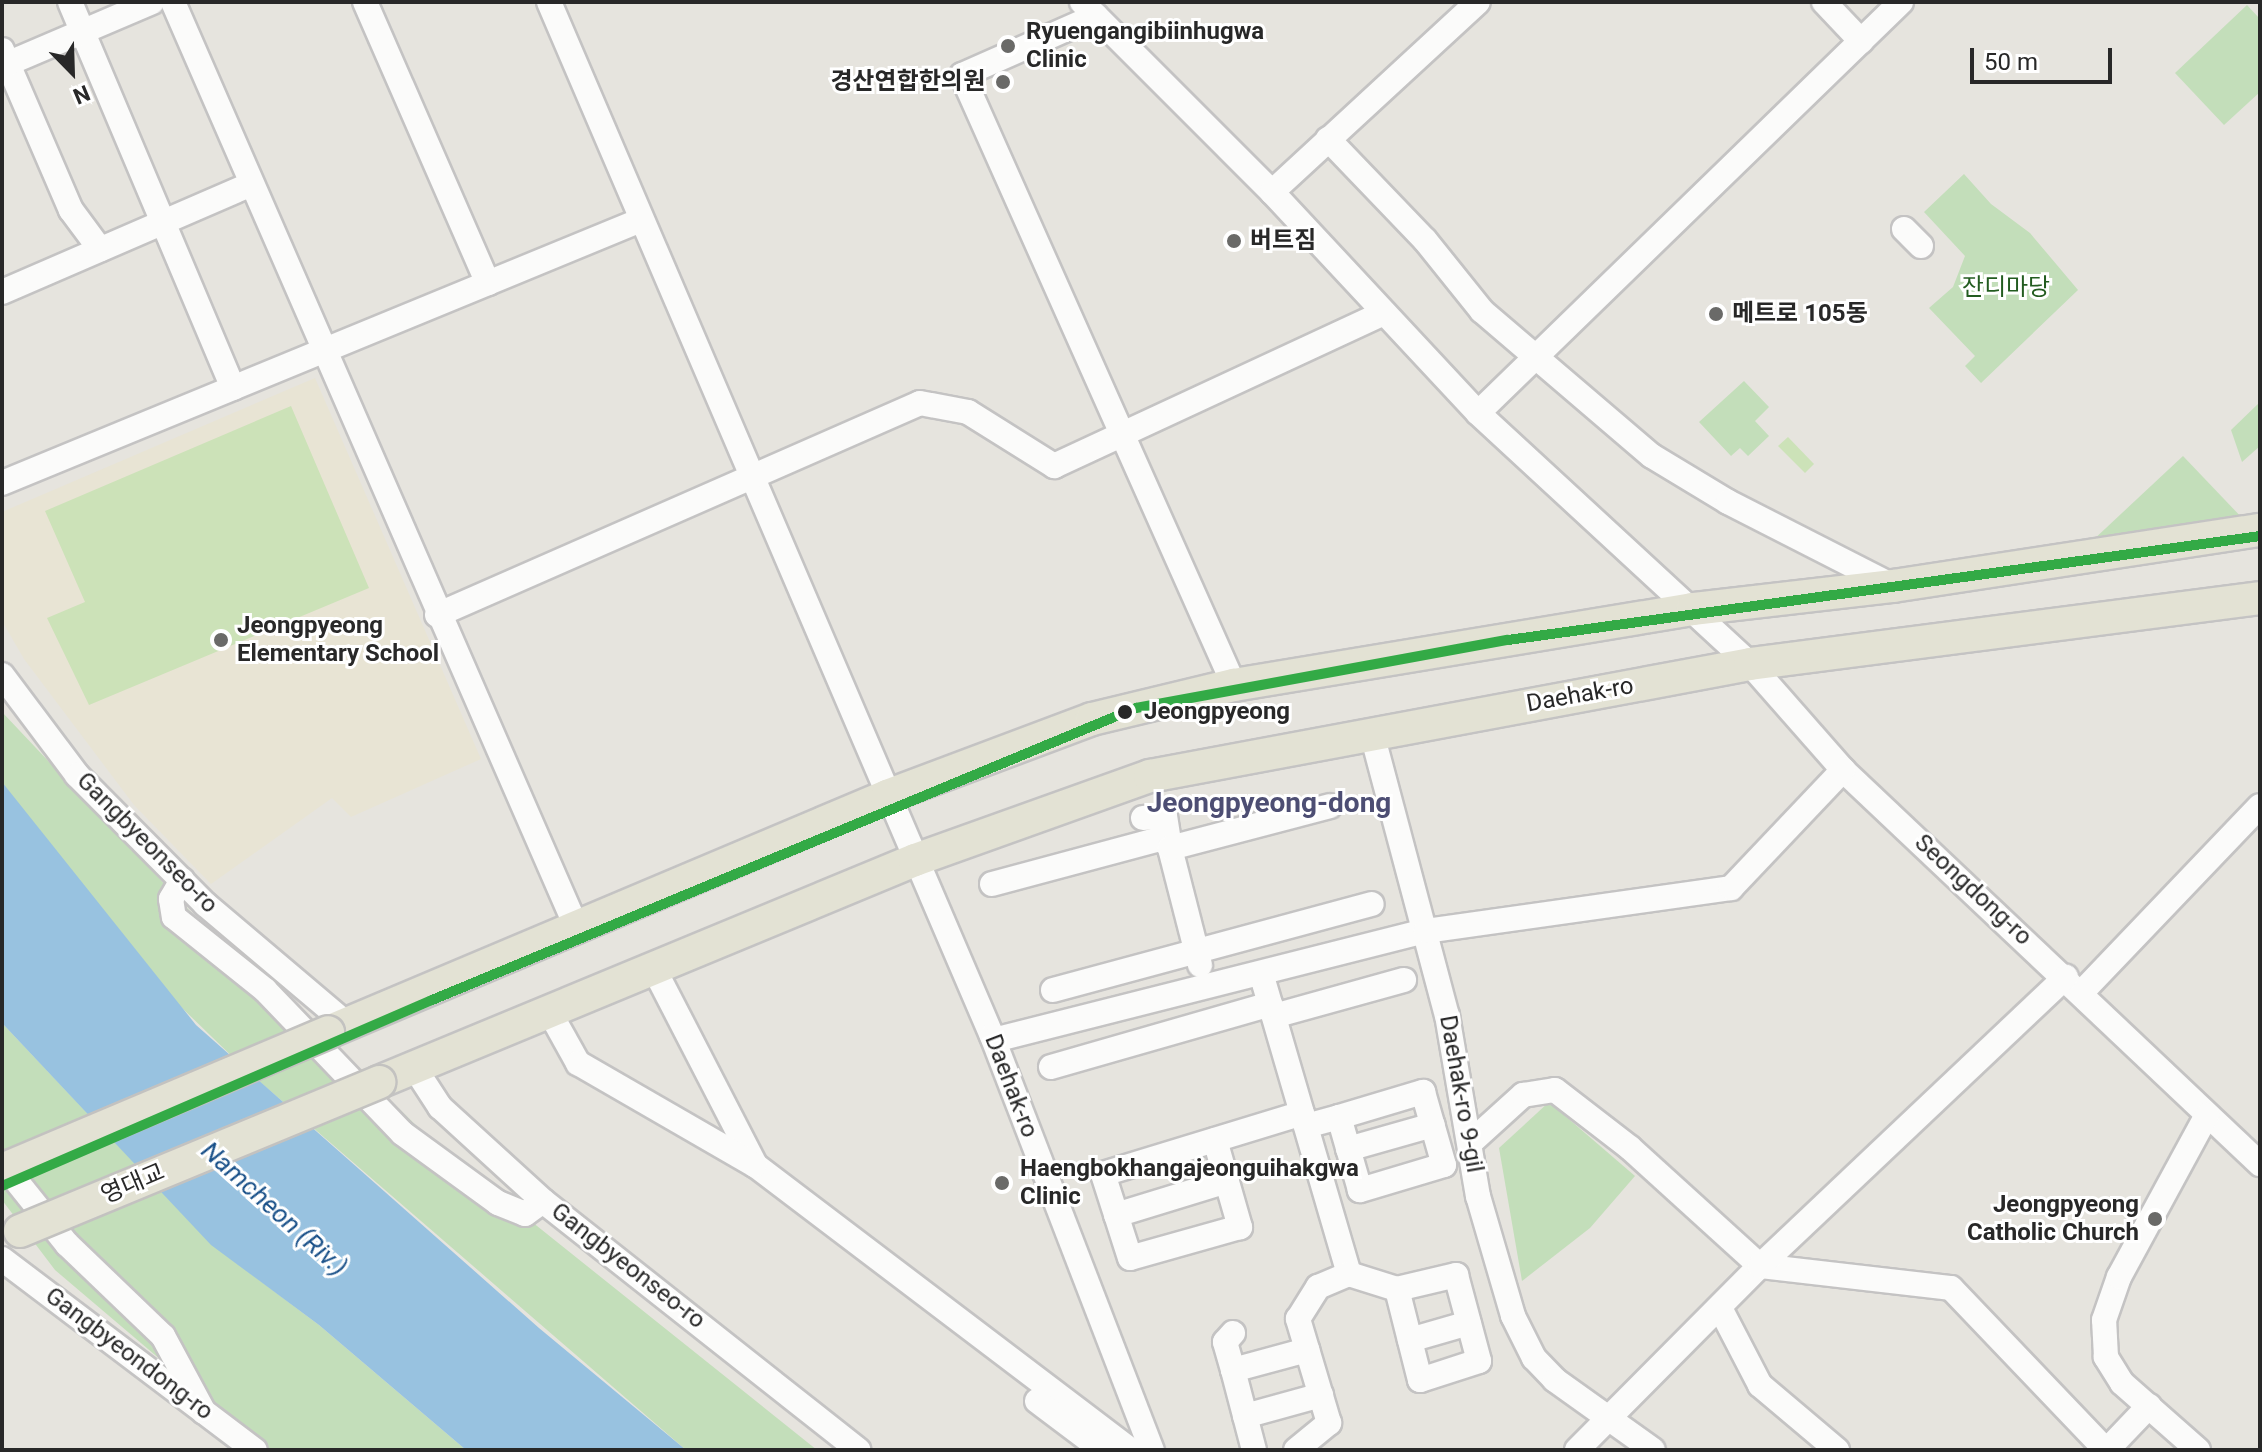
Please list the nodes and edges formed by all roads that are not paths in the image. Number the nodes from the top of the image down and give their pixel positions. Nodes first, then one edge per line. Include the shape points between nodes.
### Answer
1 (70, 2) edge
2 (152, 2) edge
3 (173, 2) edge
4 (365, 2) edge
5 (549, 2) edge
6 (1478, 2) edge
7 (1824, 2) edge
8 (1901, 2) edge
9 (1089, 9) edge
10 (82, 32) junction
11 (1861, 41) junction
12 (4, 60) edge
13 (1328, 139) junction
14 (252, 184) junction
15 (1272, 192) junction
16 (641, 220) junction
17 (163, 222) junction
18 (100, 249) junction
19 (488, 283) junction
20 (2, 292) edge
21 (1384, 313) junction
22 (325, 350) junction
23 (1537, 356) junction
24 (233, 388) junction
25 (1478, 413) junction
26 (1122, 436) junction
27 (750, 478) junction
28 (2, 483) edge
29 (2260, 530) edge
30 (1893, 586) junction
31 (2260, 598) edge
32 (1693, 609) junction
33 (437, 615) junction
34 (1750, 664) junction
35 (2, 675) edge
36 (1234, 685) junction
37 (1372, 734) junction
38 (1843, 770) junction
39 (887, 796) junction
40 (1330, 806) dead end
41 (2260, 806) edge
42 (1143, 818) dead end
43 (1170, 848) junction
44 (915, 860) junction
45 (182, 880) junction
46 (992, 884) dead end
47 (1372, 904) dead end
48 (576, 926) junction
49 (1426, 931) junction
50 (1197, 952) junction
51 (653, 967) junction
52 (1261, 973) junction
53 (1404, 980) dead end
54 (2074, 984) junction
55 (1206, 986) junction
56 (1053, 990) dead end
57 (1272, 1010) junction
58 (549, 1011) junction
59 (338, 1028) junction
60 (994, 1040) junction
61 (414, 1067) junction
62 (1051, 1067) dead end
63 (379, 1082) joint
64 (2207, 1115) junction
65 (1339, 1117) junction
66 (1304, 1120) junction
67 (1433, 1125) junction
68 (1215, 1140) junction
69 (1470, 1143) junction
70 (1351, 1159) junction
71 (2, 1163) edge
72 (2260, 1164) edge
73 (755, 1165) junction
74 (2, 1170) edge
75 (1321, 1178) junction
76 (1227, 1181) junction
77 (543, 1201) junction
78 (1116, 1215) junction
79 (11, 1235) edge
80 (2, 1259) edge
81 (1760, 1266) junction
82 (1349, 1274) junction
83 (1397, 1289) junction
84 (1720, 1308) junction
85 (1469, 1323) junction
86 (1233, 1333) dead end
87 (1410, 1340) junction
88 (1307, 1350) junction
89 (1233, 1370) junction
90 (1321, 1395) junction
91 (1037, 1401) dead end
92 (2149, 1406) junction
93 (204, 1412) junction
94 (1245, 1416) junction
95 (1609, 1417) junction
96 (255, 1450) edge
97 (858, 1450) edge
98 (1102, 1450) edge
99 (1130, 1450) edge
100 (1152, 1450) edge
101 (1254, 1450) edge
102 (1296, 1450) edge
103 (1577, 1450) edge
104 (1653, 1450) edge
105 (1837, 1450) edge
106 (2107, 1450) edge
107 (2198, 1450) edge

1 - 10 street
2 - 10 street
3 - 14 street
4 - 19 street
5 - 16 street, Daehak-ro
6 - 13 street
7 - 11 street
8 - 11 street
9 - 15 street, Seongdong-ro
9 - 26 street via 962,75
10 - 12 street
10 - 17 street
11 - 23 street
12 - 18 street via 71,210
13 - 15 street
13 - 23 street via 1425,240 1482,311
14 - 17 street
14 - 22 street
15 - 21 street, Seongdong-ro
16 - 19 street
16 - 27 street, Daehak-ro
17 - 18 street
17 - 24 street
18 - 20 street
19 - 22 street
21 - 25 street, Seongdong-ro
21 - 26 street via 1144,420
22 - 24 street
22 - 33 street
23 - 25 street
23 - 30 street via 1652,456 1692,471 1828,544
24 - 28 street
25 - 32 street, Seongdong-ro
26 - 27 street via 1054,466 968,412 938,402 920,403
26 - 36 street
27 - 33 street
27 - 39 street, Daehak-ro
29 - 30 main road
30 - 32 main road
31 - 34 main road, Daehak-ro
32 - 34 street, Seongdong-ro
32 - 36 main road
33 - 48 street
34 - 37 main road, Daehak-ro
34 - 38 street, Seongdong-ro
35 - 45 street, Gangbyeonseo-ro via 77,775
36 - 39 main road via 1092,719
37 - 44 main road, Daehak-ro via 1150,776
37 - 49 street, Daehak-ro 9-gil
38 - 49 street via 1731,888
38 - 54 street, Seongdong-ro
39 - 44 street, Daehak-ro
39 - 48 main road
40 - 43 street
41 - 54 street
42 - 43 street via 1165,816
43 - 46 street via 1164,838
43 - 50 street
44 - 51 main road, Daehak-ro
44 - 60 street, Daehak-ro
45 - 59 street, Gangbyeonseo-ro
45 - 77 street via 171,899 174,917 265,990 402,1133 498,1203 525,1214
47 - 50 street
48 - 59 main road
49 - 52 street
49 - 69 street, Daehak-ro 9-gil
50 - 55 street
50 - 56 street
51 - 58 main road, Daehak-ro
51 - 73 street
52 - 55 street
52 - 57 street
53 - 57 street
54 - 64 street, Seongdong-ro
54 - 81 street
55 - 60 street
57 - 62 street
57 - 66 street
58 - 61 main road, Daehak-ro
58 - 73 street via 578,1063
59 - 74 main road, bridge
60 - 100 street, Daehak-ro
61 - 63 main road, Daehak-ro
61 - 77 street, Gangbyeonseo-ro via 440,1107
63 - 79 main road, 영대교, bridge
64 - 72 street, Seongdong-ro
64 - 92 street via 2119,1277 2104,1320 2106,1357 2122,1383
65 - 66 street
65 - 67 street via 1423,1092
65 - 70 street
66 - 68 street
66 - 75 street
67 - 70 street
67 - 70 street via 1444,1165 1360,1190
68 - 76 street
68 - 78 street via 1103,1174
69 - 81 street via 1523,1095 1555,1090 1630,1148
69 - 95 street, Daehak-ro 9-gil via 1478,1196 1517,1324 1534,1358 1555,1380
70 - 75 street
71 - 93 street via 67,1244 163,1336
73 - 99 street
75 - 82 street
76 - 78 street
76 - 78 street via 1240,1227 1130,1258
77 - 97 street, Gangbyeonseo-ro
80 - 93 street, Gangbyeondong-ro
81 - 84 street
81 - 106 street via 1951,1288
82 - 83 street
82 - 88 street via 1318,1287 1298,1319
83 - 85 street via 1456,1275
83 - 87 street
84 - 95 street
84 - 105 street via 1760,1385
85 - 87 street
85 - 87 street via 1479,1361 1420,1380
86 - 89 street via 1225,1342
88 - 89 street
88 - 90 street
89 - 94 street
90 - 94 street
90 - 102 street via 1329,1423
91 - 98 street
92 - 106 street
92 - 107 street
93 - 96 street, Gangbyeondong-ro
94 - 101 street
95 - 103 street
95 - 104 street, Daehak-ro 9-gil

